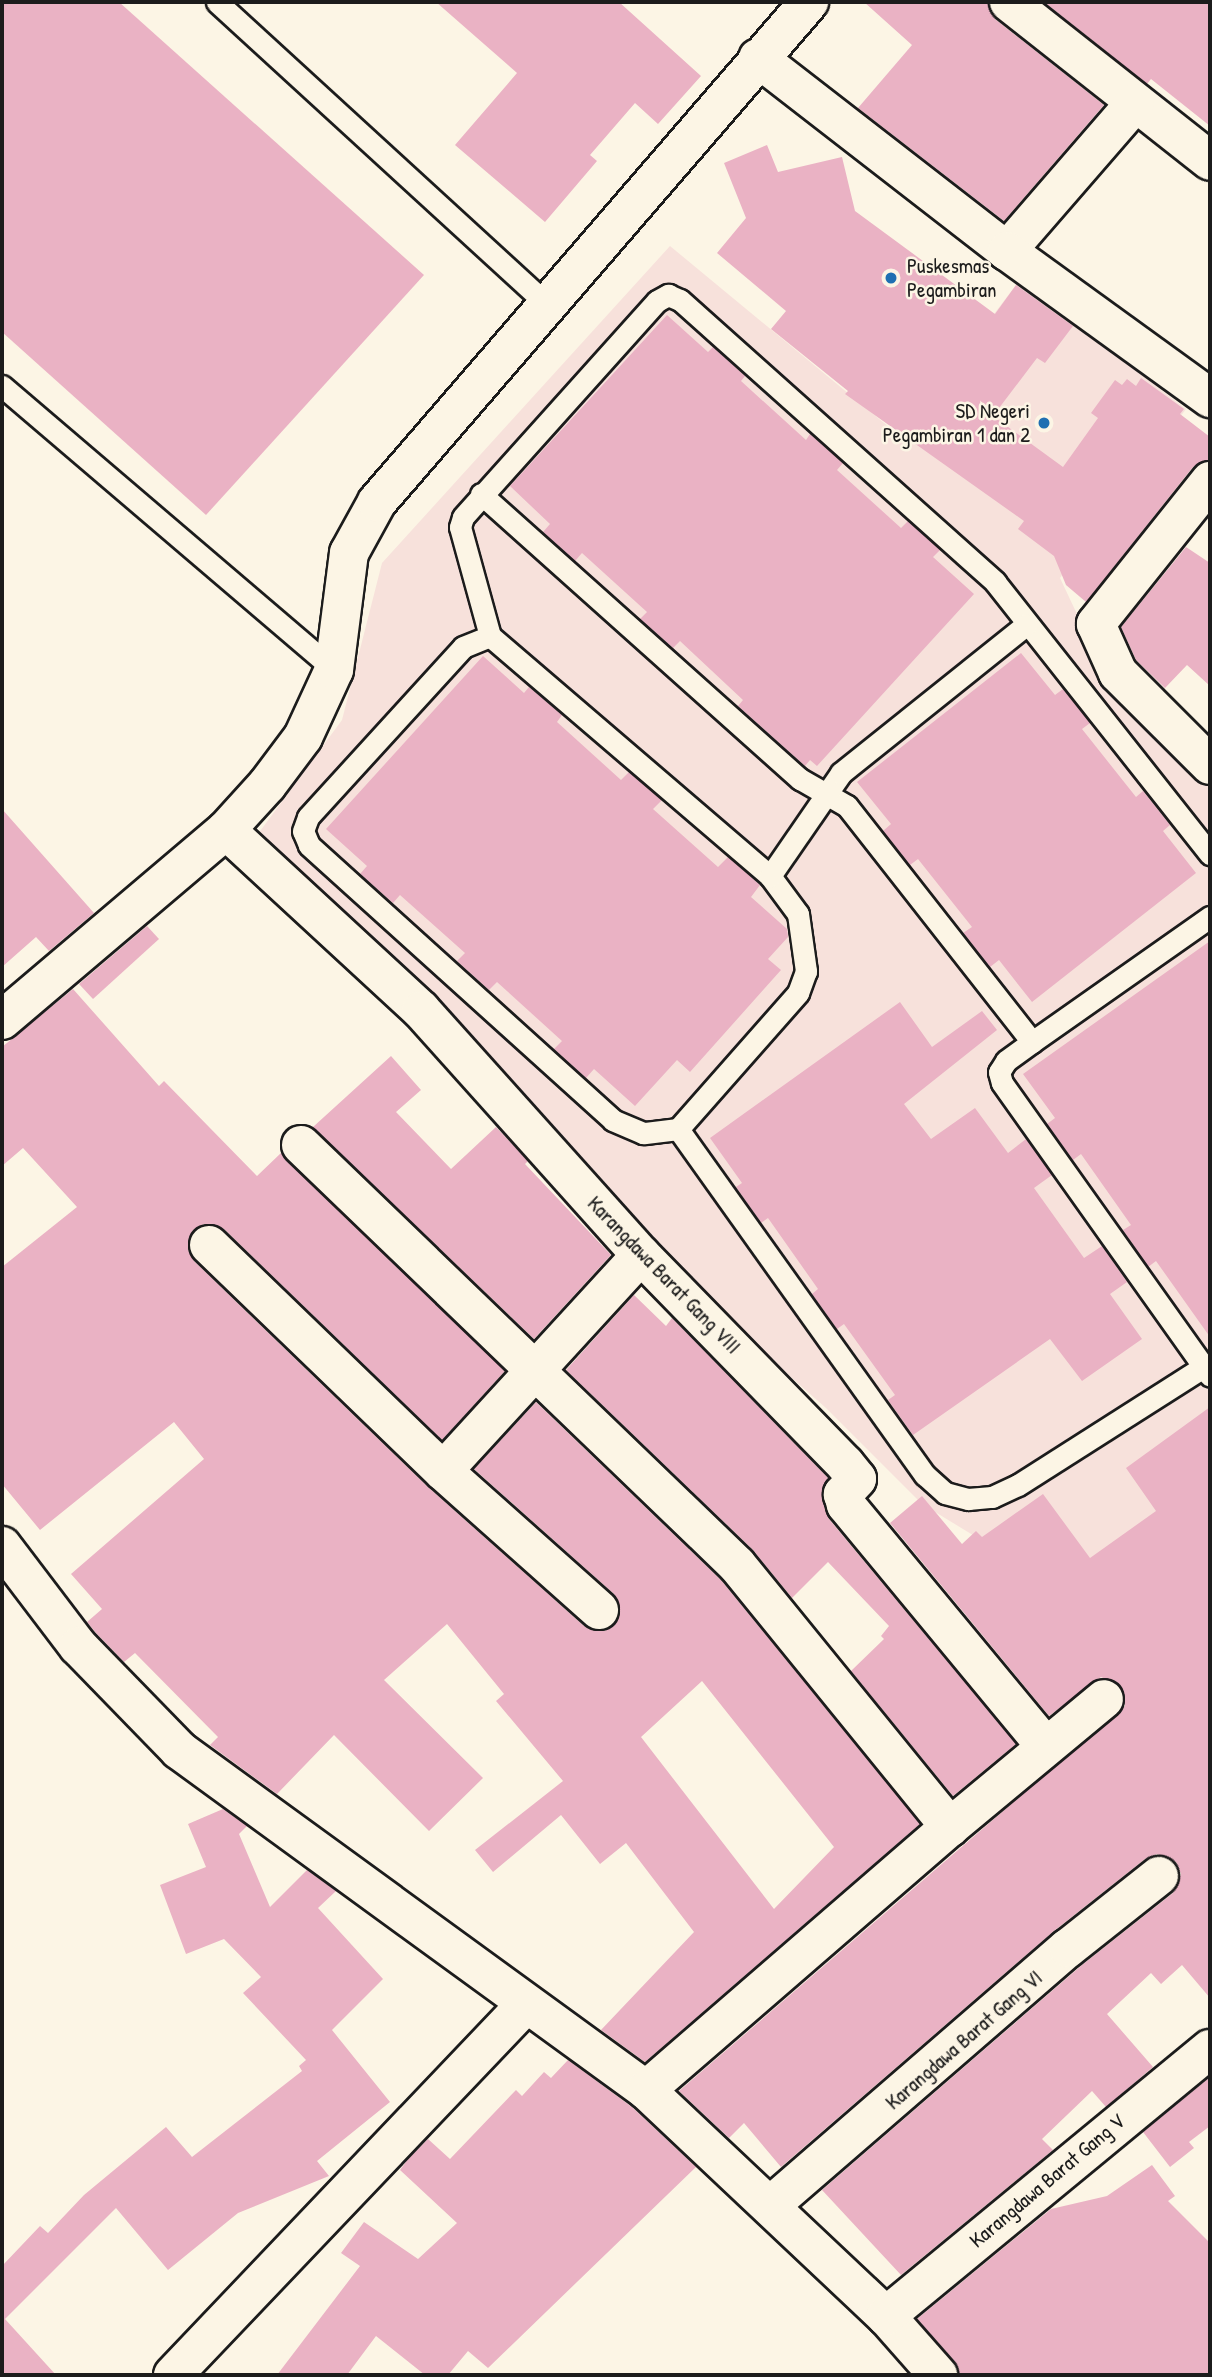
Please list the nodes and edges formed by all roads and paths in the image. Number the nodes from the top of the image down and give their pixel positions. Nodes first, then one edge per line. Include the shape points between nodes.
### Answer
1 (217, 2) edge
2 (809, 2) edge
3 (1009, 2) edge
4 (758, 58) junction
5 (1135, 103) junction
6 (1210, 161) edge
7 (1007, 251) junction
8 (546, 303) junction
9 (2, 386) edge
10 (1210, 398) edge
11 (1210, 481) edge
12 (481, 494) junction
13 (1026, 625) junction
14 (490, 636) junction
15 (334, 670) junction
16 (1210, 765) edge
17 (826, 794) junction
18 (226, 830) junction
19 (1210, 854) edge
20 (770, 876) junction
21 (1210, 917) edge
22 (2, 1020) edge
23 (1032, 1042) junction
24 (678, 1129) junction
25 (301, 1144) dead end
26 (209, 1245) dead end
27 (641, 1255) junction
28 (535, 1370) junction
29 (1207, 1371) edge
30 (443, 1471) junction
31 (2, 1546) edge
32 (599, 1610) dead end
33 (1104, 1699) dead end
34 (1044, 1744) junction
35 (950, 1826) junction
36 (1159, 1877) dead end
37 (526, 2004) junction
38 (1210, 2049) edge
39 (646, 2090) junction
40 (771, 2205) junction
41 (886, 2316) junction
42 (173, 2375) edge
43 (938, 2375) edge

1 - 8 lane
2 - 4 street
3 - 5 street
4 - 7 street
4 - 8 street
5 - 6 street
5 - 7 street
7 - 10 street
8 - 15 street via 377,502 349,552
9 - 15 lane
11 - 16 street via 1096,624 1118,673
12 - 13 lane via 657,301 668,295 680,300 962,550 995,582
12 - 14 lane via 460,527
12 - 17 lane via 800,779
13 - 17 lane via 841,773
13 - 19 lane
14 - 20 lane
14 - 24 lane via 463,647 309,817 303,831 309,845 613,1120 643,1133
15 - 18 street via 303,737
17 - 20 lane
17 - 23 lane via 847,806
18 - 22 street
18 - 27 street, Karangdawa Barat Gang VIII via 421,1010
20 - 24 lane via 798,914 806,971 798,993
21 - 23 lane
23 - 29 lane via 1006,1061 999,1072 1002,1083
24 - 29 lane via 925,1475 945,1493 968,1499 992,1497 1018,1485
25 - 28 street
26 - 30 street
27 - 28 street
27 - 34 street, Karangdawa Barat Gang VIII via 856,1478 843,1494 846,1505
28 - 30 street
28 - 35 street via 737,1565
30 - 32 street
31 - 37 street via 78,1646 179,1751
33 - 34 street
34 - 35 street
35 - 39 street
36 - 40 street, Karangdawa Barat Gang VI via 1068,1948
37 - 39 street
37 - 42 street
38 - 41 street, Karangdawa Barat Gang V
39 - 40 street
40 - 41 street
41 - 43 street

